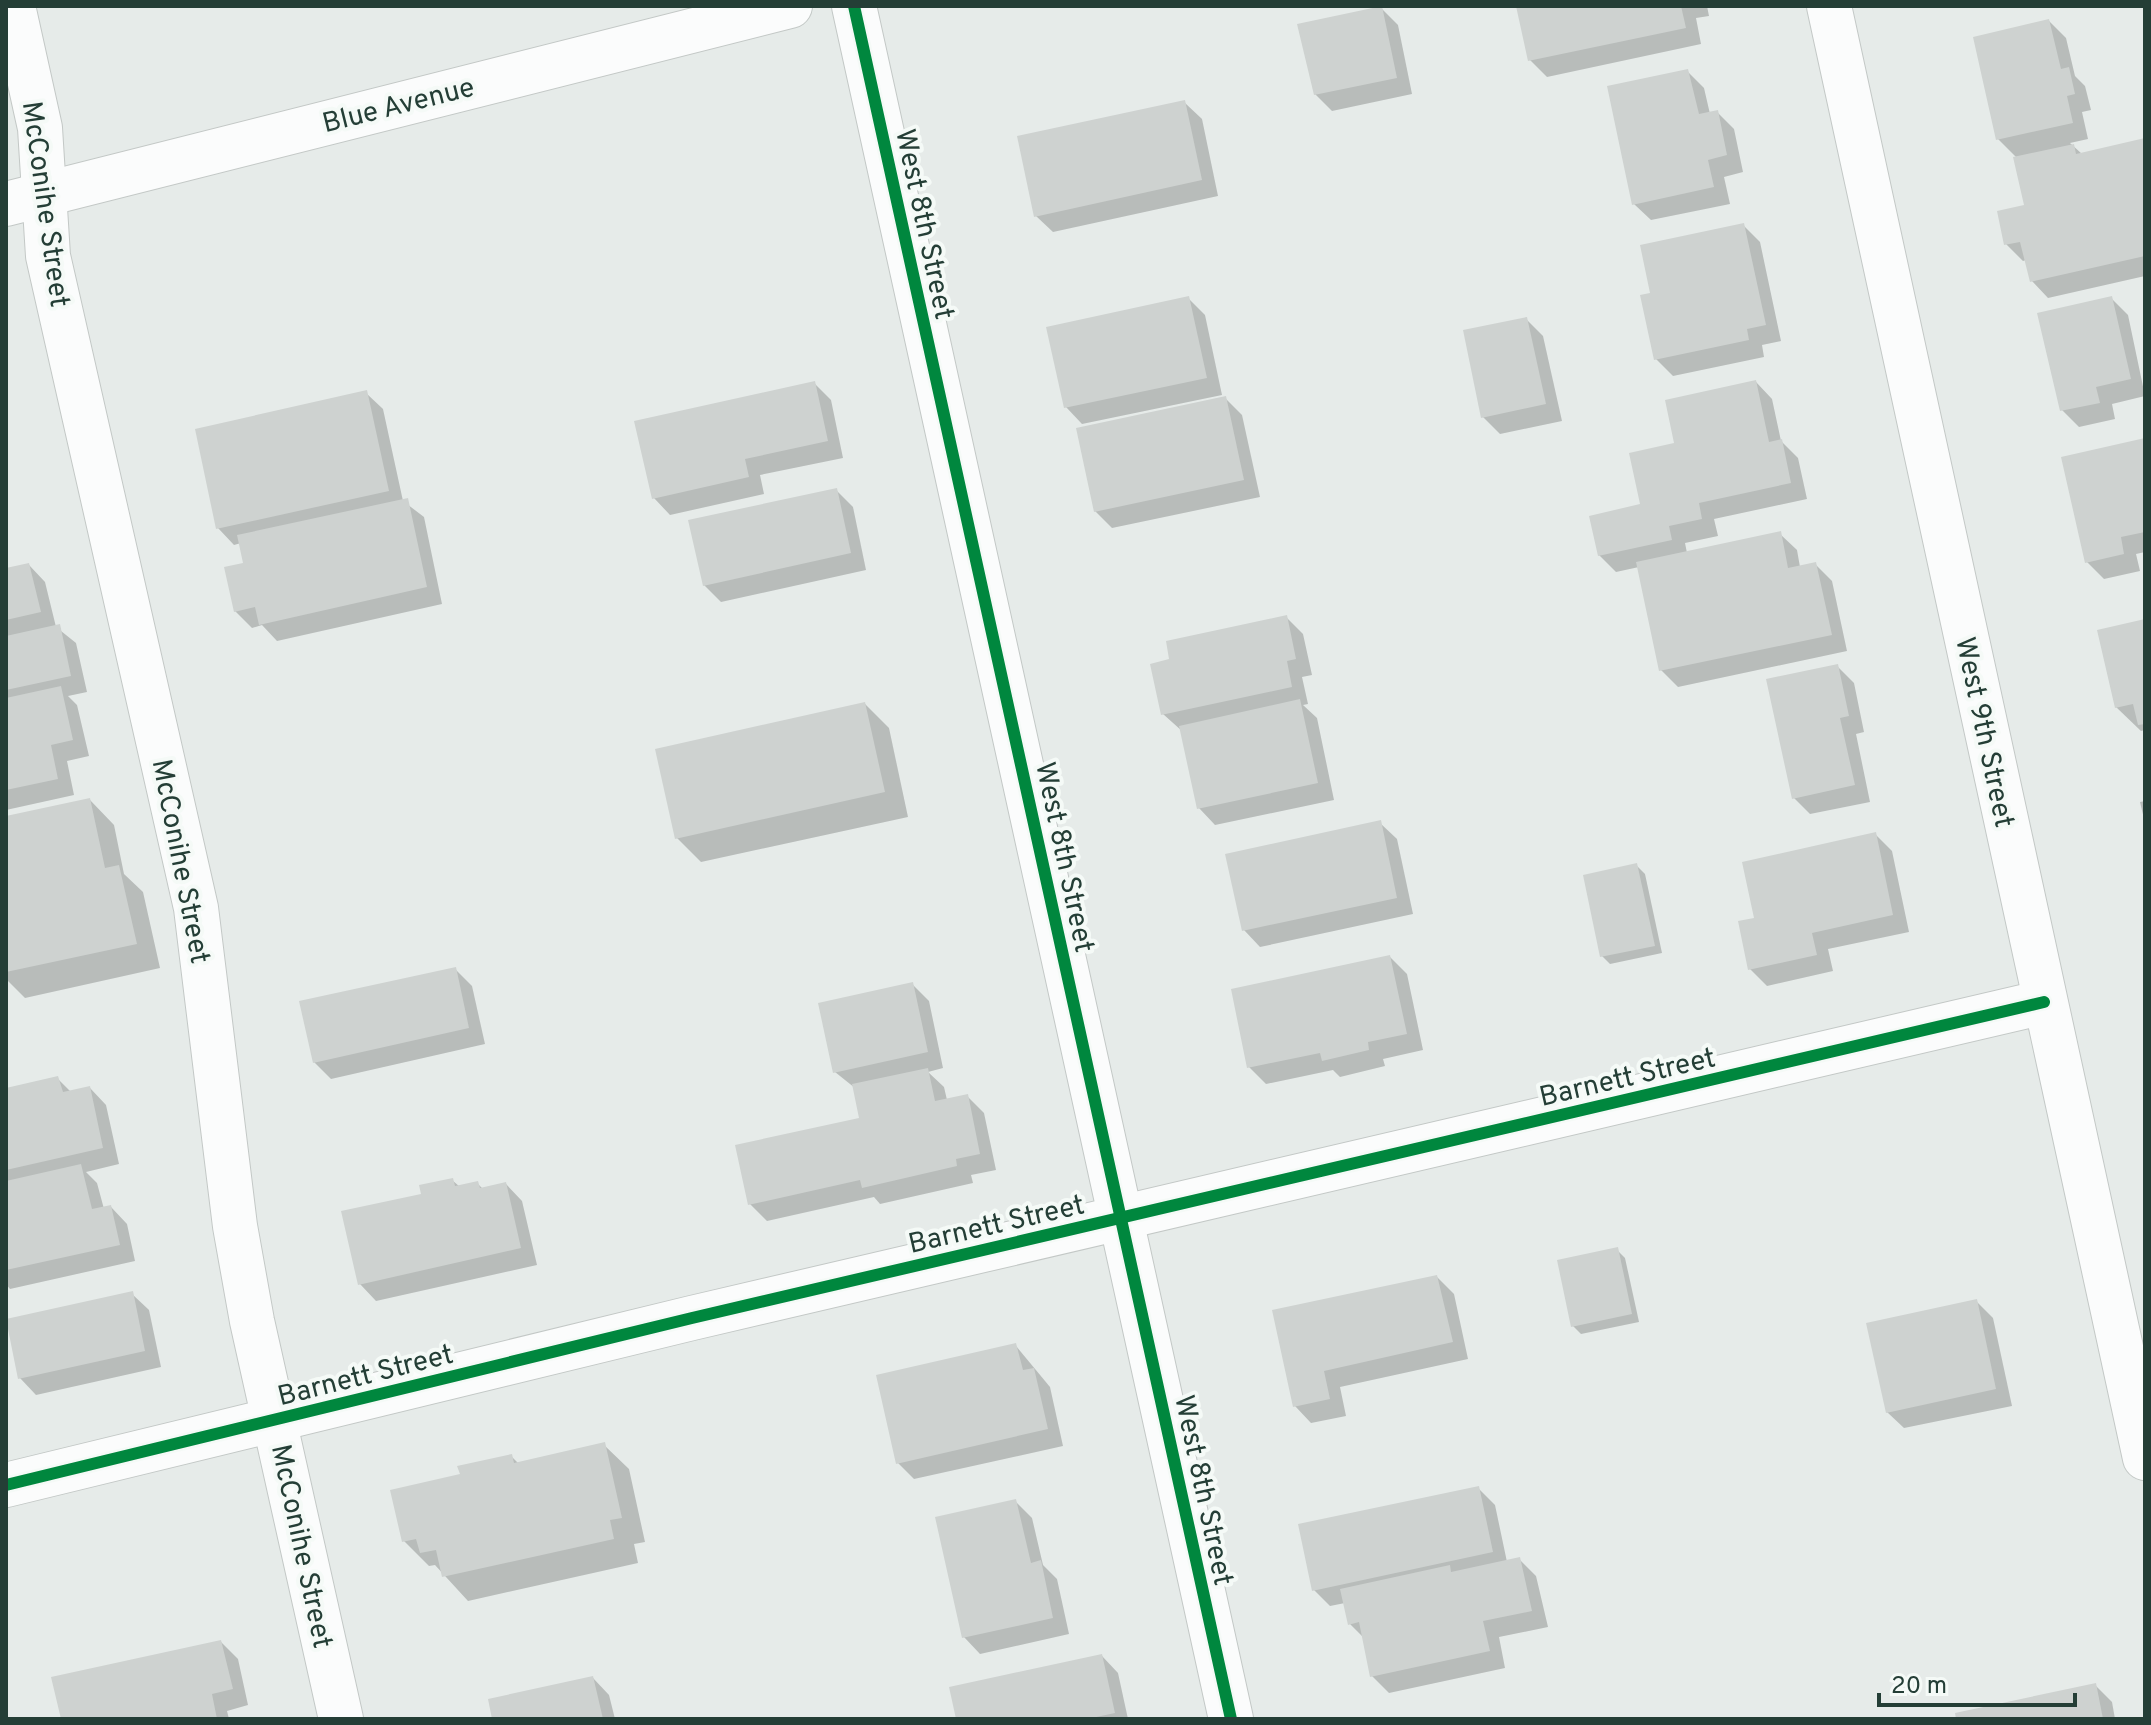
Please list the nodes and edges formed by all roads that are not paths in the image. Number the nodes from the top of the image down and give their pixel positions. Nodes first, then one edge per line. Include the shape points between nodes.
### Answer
1 (13, 6) edge
2 (790, 6) edge
3 (854, 6) edge
4 (1829, 6) edge
5 (26, 198) edge
6 (2044, 1002) junction
7 (1121, 1220) junction
8 (276, 1420) junction
9 (2145, 1458) edge
10 (6, 1485) edge
11 (341, 1719) edge
12 (1231, 1719) edge

1 - 5 street, McConihe Street via 40,128
2 - 5 street, Blue Avenue
3 - 7 street, West 8th Street
4 - 6 street, West 9th Street
5 - 8 street, McConihe Street via 48,256 196,908 235,1226
6 - 7 street, Barnett Street
6 - 9 street, West 9th Street
7 - 8 street, Barnett Street
7 - 12 street, West 8th Street
8 - 10 street, Barnett Street
8 - 11 street, McConihe Street

